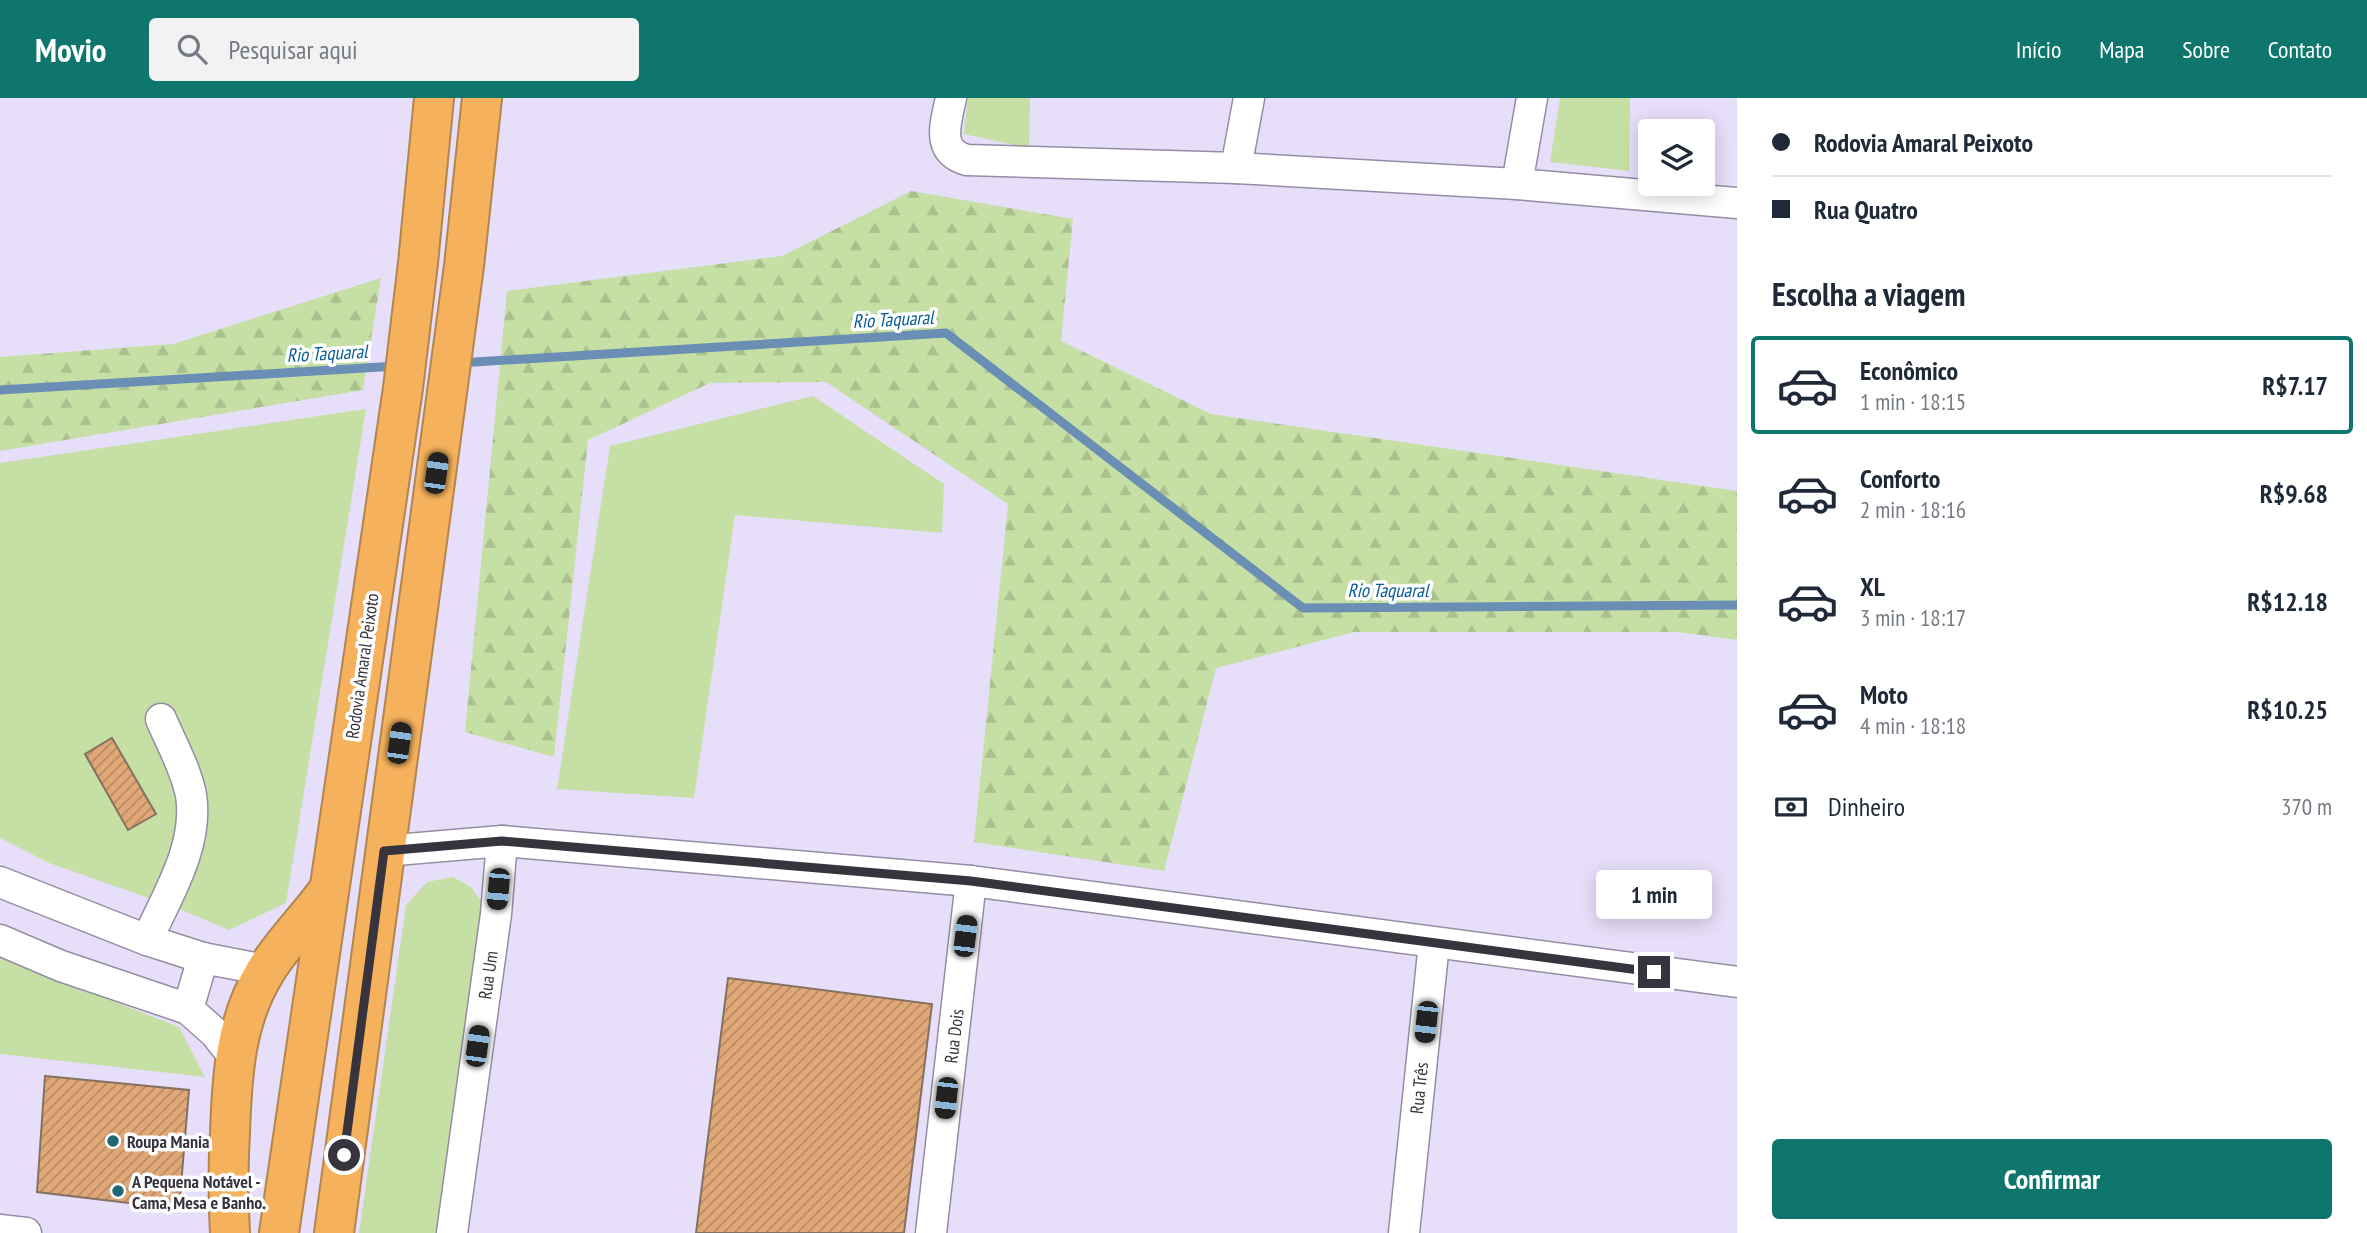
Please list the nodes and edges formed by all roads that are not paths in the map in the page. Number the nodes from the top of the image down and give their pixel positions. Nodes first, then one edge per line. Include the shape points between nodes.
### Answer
1 (434, 98) edge
2 (482, 98) edge
3 (951, 98) edge
4 (1249, 98) edge
5 (1532, 98) edge
6 (1236, 168) junction
7 (1517, 184) junction
8 (1737, 203) edge
9 (161, 719) dead end
10 (502, 841) junction
11 (384, 851) junction
12 (971, 881) junction
13 (0, 882) edge
14 (330, 889) junction
15 (0, 940) edge
16 (147, 940) junction
17 (1434, 943) junction
18 (203, 958) junction
19 (265, 971) junction
20 (1737, 982) edge
21 (188, 1009) junction
22 (234, 1057) junction
23 (0, 1230) edge
24 (26, 1233) edge
25 (230, 1233) edge
26 (279, 1233) edge
27 (334, 1233) edge
28 (452, 1233) edge
29 (931, 1233) edge
30 (1404, 1233) edge

1 - 14 highway, Rodovia Amaral Peixoto via 403,387
2 - 11 highway via 464,266
3 - 6 street via 946,139 956,157
4 - 6 street
5 - 7 street
6 - 7 street
7 - 8 street
9 - 16 street via 191,795 192,820 178,872
10 - 11 street
10 - 12 street
10 - 28 street, Rua Um
11 - 27 highway
12 - 17 street
12 - 29 street, Rua Dois
13 - 16 street
14 - 19 highway
14 - 26 highway, Rodovia Amaral Peixoto
15 - 21 street
16 - 18 street
17 - 20 street
17 - 30 street, Rua Três
18 - 19 street
18 - 21 street
19 - 22 highway via 239,1031
21 - 22 street
22 - 25 highway via 227,1192
23 - 24 street

